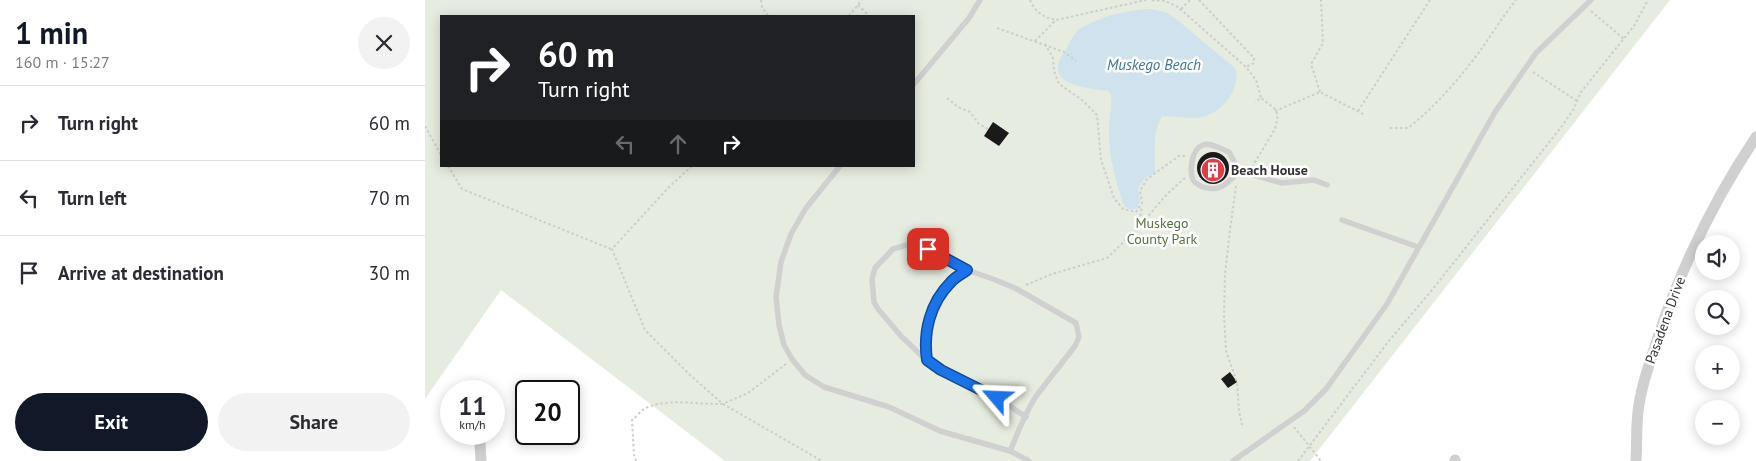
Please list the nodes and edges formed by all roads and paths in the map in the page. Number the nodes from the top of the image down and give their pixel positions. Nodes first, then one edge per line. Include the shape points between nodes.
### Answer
1 (761, 0) edge
2 (862, 0) edge
3 (979, 0) edge
4 (1031, 0) edge
5 (1146, 0) edge
6 (1152, 0) edge
7 (1191, 0) edge
8 (1199, 0) edge
9 (1321, 0) edge
10 (1430, 0) edge
11 (1516, 0) edge
12 (1591, 0) edge
13 (1648, 0) edge
14 (858, 5) junction
15 (1585, 6) junction
16 (1181, 10) junction
17 (767, 15) edge
18 (850, 15) edge
19 (868, 15) edge
20 (1057, 20) junction
21 (997, 28) dead end
22 (1624, 39) junction
23 (1035, 41) junction
24 (1045, 44) junction
25 (1076, 61) dead end
26 (1246, 67) junction
27 (1527, 67) junction
28 (915, 83) edge
29 (1321, 92) junction
30 (947, 98) dead end
31 (1261, 98) junction
32 (1577, 101) junction
33 (1255, 102) dead end
34 (1275, 111) junction
35 (1358, 111) junction
36 (1365, 114) dead end
37 (425, 126) edge
38 (1389, 128) dead end
39 (989, 130) dead end
40 (1756, 137) edge
41 (440, 153) edge
42 (1193, 156) junction
43 (449, 167) edge
44 (691, 167) edge
45 (839, 167) edge
46 (1192, 171) junction
47 (1239, 171) junction
48 (1248, 173) junction
49 (1327, 185) dead end
50 (1142, 203) junction
51 (1342, 220) dead end
52 (1138, 228) junction
53 (1417, 248) junction
54 (612, 249) junction
55 (967, 270) junction
56 (1015, 288) junction
57 (792, 359) junction
58 (927, 360) junction
59 (723, 404) junction
60 (1026, 416) junction
61 (1289, 422) junction
62 (1242, 425) dead end
63 (480, 445) edge
64 (1309, 446) junction
65 (1010, 451) junction
66 (481, 461) edge
67 (637, 461) edge
68 (822, 461) edge
69 (1029, 461) edge
70 (1233, 461) edge
71 (1297, 461) edge
72 (1321, 461) edge
73 (1636, 461) edge

1 - 17 path
2 - 14 path
3 - 28 lane via 969,18
4 - 20 path via 1035,10
5 - 20 path
6 - 16 path
7 - 16 path
8 - 26 path via 1254,58 1254,63
9 - 29 path via 1323,44 1311,64
10 - 35 path
11 - 38 path via 1451,87 1431,108 1408,128
12 - 15 lane
13 - 22 path
14 - 18 path
14 - 19 path
15 - 22 path
15 - 27 lane
16 - 26 path
20 - 23 path
21 - 23 path
22 - 32 path
23 - 24 path
24 - 25 path
24 - 50 path via 1053,58 1059,84 1097,115 1101,160 1114,198 1123,209 1131,212 1136,212
26 - 31 path via 1256,80
27 - 32 path
27 - 53 lane via 1495,112
29 - 34 path
29 - 35 path
30 - 39 path via 970,112 979,124
31 - 33 path
31 - 34 path
32 - 64 path via 1562,126 1388,342
34 - 48 path via 1278,115 1275,129
35 - 36 path
37 - 41 path
40 - 73 street, Pasadena Drive via 1714,205 1670,303 1643,388 1638,412
42 - 46 lane
42 - 47 lane via 1197,148 1209,144 1229,152
42 - 50 path via 1179,156 1147,179 1139,191
43 - 54 path via 462,189
44 - 54 path
45 - 57 lane via 791,234 781,262 776,297 779,325
46 - 47 lane via 1195,183 1211,190 1229,183
46 - 52 path
47 - 48 lane
47 - 62 path via 1225,274 1224,314 1226,351 1234,368
48 - 49 lane via 1282,183 1314,180
50 - 52 path
51 - 53 lane
52 - 56 path via 1107,258
53 - 61 lane via 1387,304 1352,354 1326,389
54 - 59 path via 645,330
55 - 56 lane
55 - 58 lane via 951,281 935,306 927,326
55 - 58 lane via 928,249 910,244 893,249 875,268 872,279 874,302 901,336
56 - 60 lane via 1076,323 1079,337
57 - 59 path via 749,393
57 - 65 lane via 805,375 824,387 889,406 940,431
58 - 60 lane
59 - 67 path via 676,402 643,410 632,420
59 - 68 path
60 - 65 lane
61 - 64 path
61 - 70 lane
63 - 66 street
64 - 71 path
64 - 72 path
65 - 69 lane

